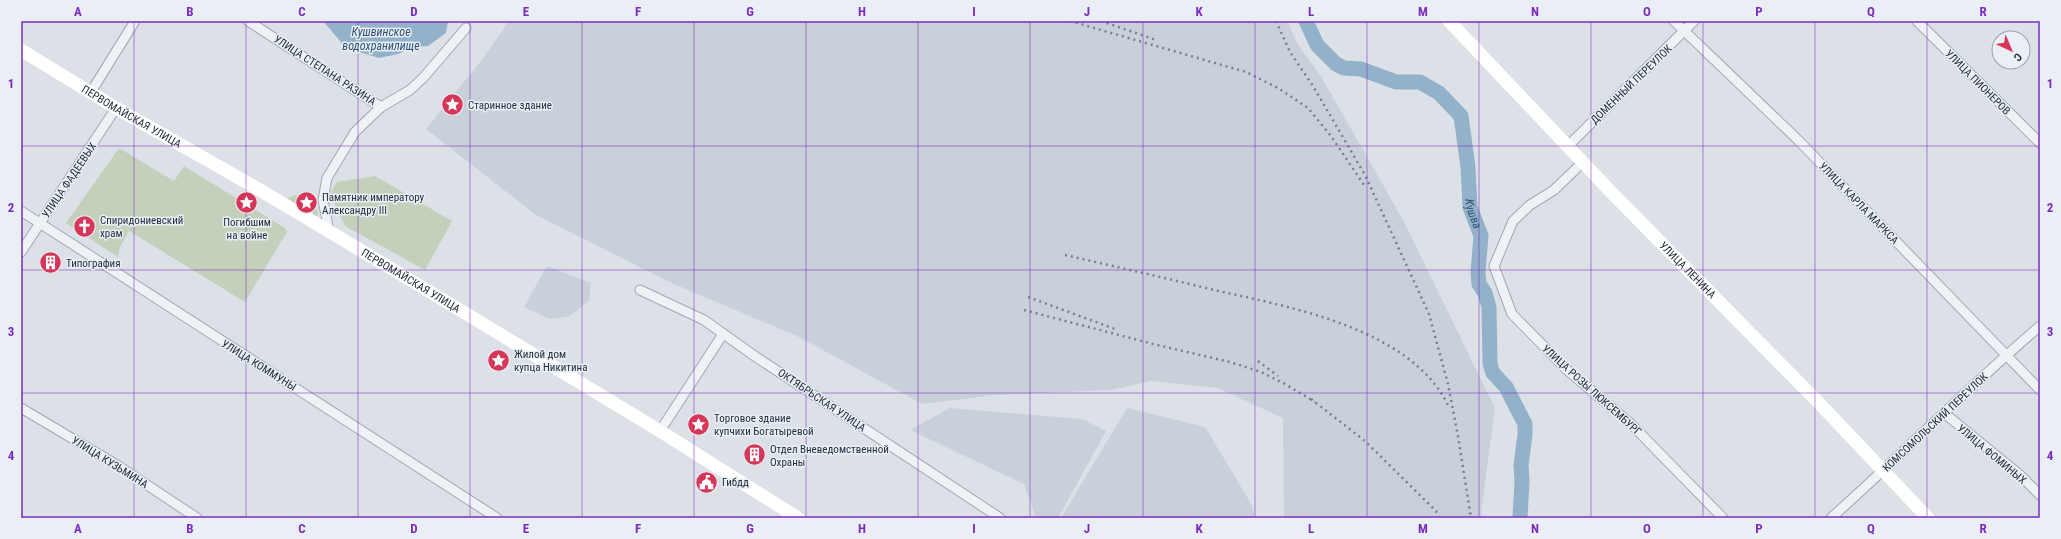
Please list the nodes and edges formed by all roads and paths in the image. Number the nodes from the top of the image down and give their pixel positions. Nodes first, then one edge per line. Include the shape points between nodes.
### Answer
1 (135, 21) edge
2 (248, 21) edge
3 (1449, 21) edge
4 (1674, 21) edge
5 (1694, 21) edge
6 (1917, 21) edge
7 (466, 28) dead end
8 (1684, 32) junction
9 (21, 50) edge
10 (90, 92) junction
11 (381, 107) junction
12 (116, 108) junction
13 (2040, 143) edge
14 (1568, 146) junction
15 (1583, 162) junction
16 (21, 211) edge
17 (41, 223) junction
18 (329, 232) junction
19 (21, 252) edge
20 (640, 290) dead end
21 (2040, 326) edge
22 (723, 334) junction
23 (2005, 355) junction
24 (2040, 390) edge
25 (21, 408) edge
26 (1944, 413) junction
27 (660, 431) junction
28 (1883, 471) junction
29 (2040, 495) edge
30 (197, 518) edge
31 (497, 518) edge
32 (798, 518) edge
33 (1000, 518) edge
34 (1723, 518) edge
35 (1831, 518) edge
36 (1928, 518) edge

1 - 10 street
2 - 11 street, УЛИЦА СТЕПАНА РАЗИНА
3 - 14 main road, УЛИЦА ЛЕНИНА
4 - 8 street, УЛИЦА КАРЛА МАРКСА
5 - 8 street, ДОМЕННЫЙ ПЕРЕУЛОК
6 - 13 street, УЛИЦА ПИОНЕРОВ
7 - 11 street via 448,51 410,90
8 - 14 street, ДОМЕННЫЙ ПЕРЕУЛОК
8 - 23 street, УЛИЦА КАРЛА МАРКСА via 1798,140
9 - 10 main road, ПЕРВОМАЙСКАЯ УЛИЦА
10 - 12 main road, ПЕРВОМАЙСКАЯ УЛИЦА
11 - 18 street via 355,132 327,178 323,200
12 - 17 street, УЛИЦА ФАДЕЕВЫХ
12 - 18 main road, ПЕРВОМАЙСКАЯ УЛИЦА
14 - 15 main road, УЛИЦА ЛЕНИНА
15 - 28 main road, УЛИЦА ЛЕНИНА
15 - 34 street, УЛИЦА РОЗЫ ЛЮКСЕМБУРГ via 1554,190 1530,205 1513,221 1494,266 1512,314 1566,369 1631,424
16 - 17 street, УЛИЦА КОММУНЫ
17 - 19 street, УЛИЦА ФАДЕЕВЫХ
17 - 31 street, УЛИЦА КОММУНЫ
18 - 27 main road, ПЕРВОМАЙСКАЯ УЛИЦА
20 - 22 street, ОКТЯБРЬСКАЯ УЛИЦА via 704,320
21 - 23 street, КОМСОМОЛЬСКИЙ ПЕРЕУЛОК
22 - 27 street
22 - 33 street, ОКТЯБРЬСКАЯ УЛИЦА
23 - 24 street, УЛИЦА КАРЛА МАРКСА
23 - 26 street, КОМСОМОЛЬСКИЙ ПЕРЕУЛОК
25 - 30 street, УЛИЦА КУЗЬМИНА via 117,465
26 - 28 street, КОМСОМОЛЬСКИЙ ПЕРЕУЛОК
26 - 29 street, УЛИЦА ФОМИНЫХ
27 - 32 main road, ПЕРВОМАЙСКАЯ УЛИЦА
28 - 35 street, КОМСОМОЛЬСКИЙ ПЕРЕУЛОК
28 - 36 main road, УЛИЦА ЛЕНИНА

